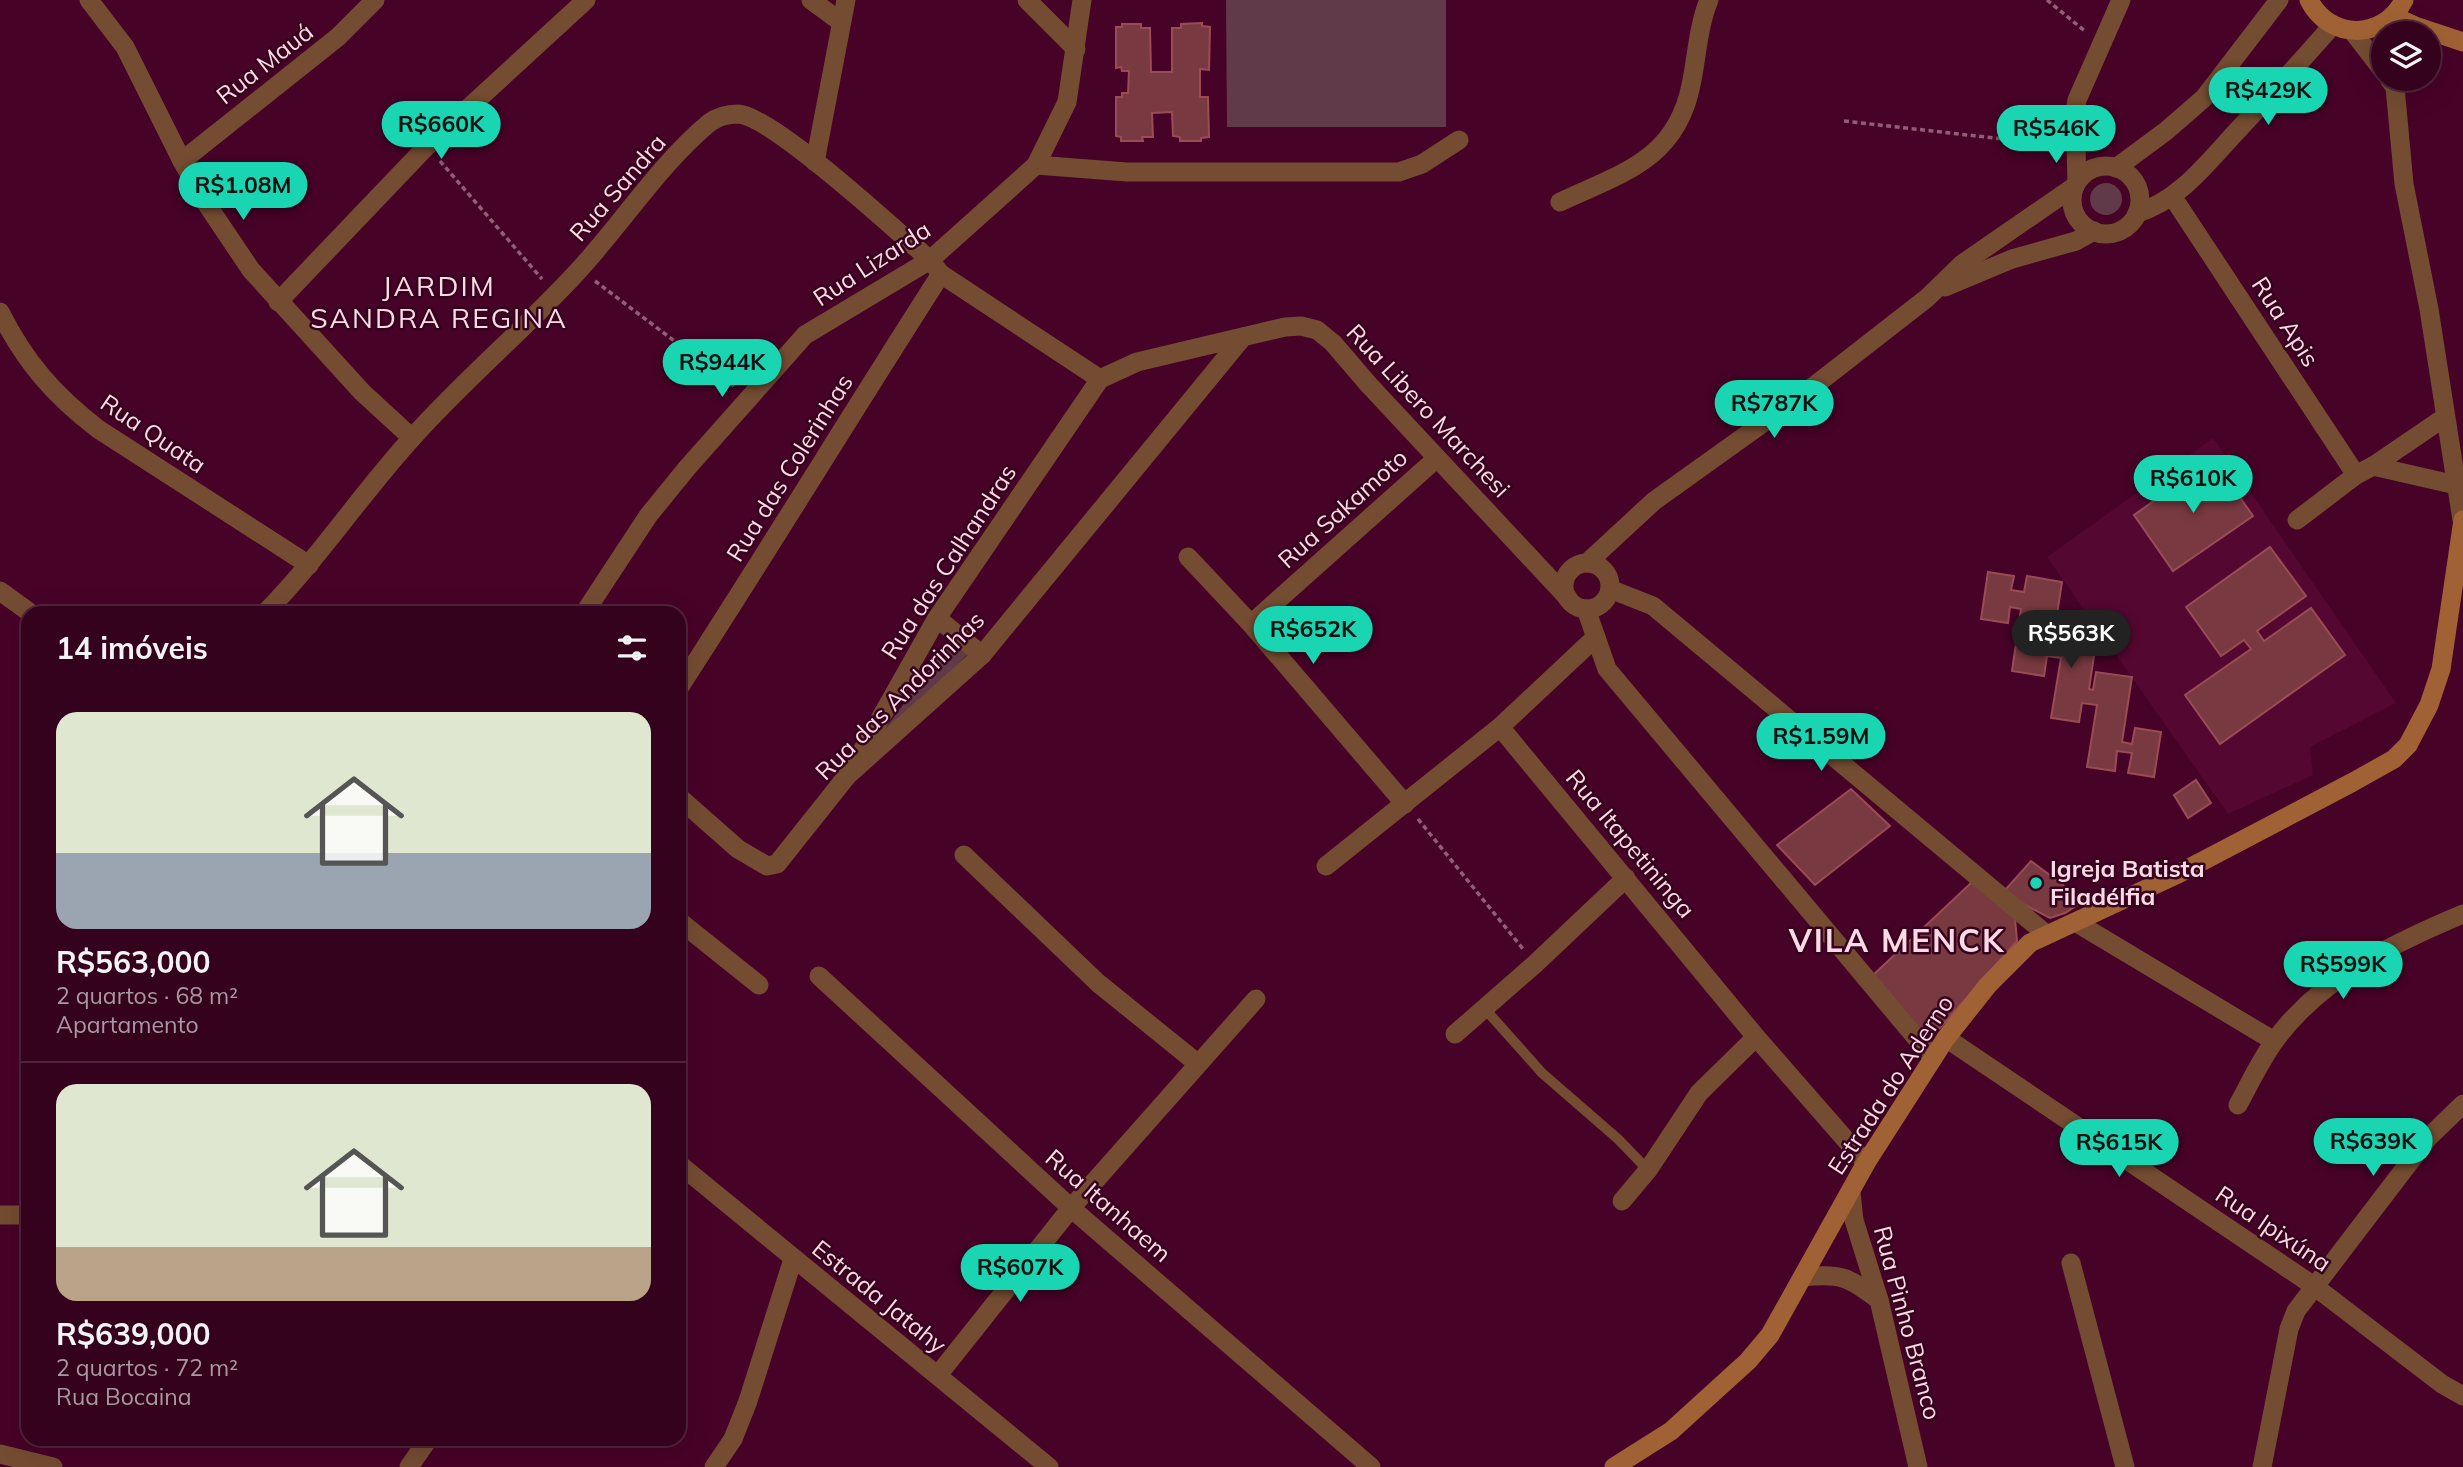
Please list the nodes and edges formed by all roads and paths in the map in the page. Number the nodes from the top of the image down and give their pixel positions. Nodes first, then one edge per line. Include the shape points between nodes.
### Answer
1 (89, 0) edge
2 (375, 0) edge
3 (811, 0) edge
4 (846, 0) edge
5 (1027, 0) edge
6 (1082, 0) edge
7 (1709, 0) edge
8 (2047, 0) edge
9 (2122, 0) edge
10 (2279, 0) edge
11 (2309, 0) edge
12 (579, 2) edge
13 (2397, 16) edge
14 (841, 22) junction
15 (2332, 26) junction
16 (2353, 32) junction
17 (2463, 42) edge
18 (2103, 45) junction
19 (1076, 49) junction
20 (2371, 54) edge
21 (2392, 91) edge
22 (1844, 121) dead end
23 (1459, 140) dead end
24 (427, 146) junction
25 (2076, 147) junction
26 (182, 161) junction
27 (815, 162) junction
28 (1036, 165) junction
29 (2111, 167) junction
30 (2076, 184) junction
31 (2172, 196) junction
32 (1560, 202) dead end
33 (2137, 213) junction
34 (2094, 232) junction
35 (936, 267) junction
36 (579, 270) junction
37 (1938, 290) junction
38 (556, 295) junction
39 (278, 302) junction
40 (0, 312) edge
41 (1243, 337) junction
42 (1100, 379) junction
43 (750, 398) junction
44 (2445, 417) junction
45 (412, 438) junction
46 (1437, 458) junction
47 (2365, 471) junction
48 (2456, 485) junction
49 (2297, 520) dead end
50 (2463, 520) edge
51 (1188, 556) dead end
52 (1587, 563) junction
53 (309, 565) junction
54 (1610, 589) junction
55 (0, 591) edge
56 (1568, 598) junction
57 (21, 606) edge
58 (271, 606) edge
59 (589, 606) edge
60 (1586, 609) junction
61 (937, 618) junction
62 (1251, 624) junction
63 (1596, 638) junction
64 (982, 655) junction
65 (686, 677) edge
66 (1500, 727) junction
67 (848, 776) junction
68 (686, 803) edge
69 (1405, 804) junction
70 (964, 855) dead end
71 (1326, 866) dead end
72 (1626, 878) junction
73 (2463, 914) edge
74 (2077, 923) junction
75 (686, 927) edge
76 (2046, 934) junction
77 (1535, 964) junction
78 (820, 976) dead end
79 (759, 985) dead end
80 (1256, 999) dead end
81 (1486, 1009) junction
82 (1455, 1034) dead end
83 (1756, 1037) junction
84 (1946, 1038) junction
85 (2274, 1041) junction
86 (1933, 1058) junction
87 (1197, 1063) junction
88 (2463, 1104) edge
89 (2238, 1105) dead end
90 (1866, 1163) junction
91 (686, 1170) edge
92 (1648, 1170) junction
93 (1851, 1192) junction
94 (1622, 1201) dead end
95 (1071, 1208) junction
96 (0, 1215) edge
97 (21, 1215) edge
98 (793, 1259) junction
99 (2071, 1263) dead end
100 (1802, 1277) junction
101 (2314, 1286) junction
102 (1879, 1300) junction
103 (938, 1375) junction
104 (2463, 1396) edge
105 (423, 1446) edge
106 (0, 1454) edge
107 (53, 1467) edge
108 (409, 1467) edge
109 (714, 1467) edge
110 (1049, 1467) edge
111 (1371, 1467) edge
112 (1614, 1467) edge
113 (1918, 1467) edge
114 (2125, 1467) edge
115 (2262, 1467) edge

1 - 26 street via 125,47
2 - 26 street, Rua Mauá via 338,37
3 - 14 street
4 - 14 street
5 - 19 street
6 - 19 street, Rua Lizarda
7 - 32 street via 1689,96 1675,131 1655,153
8 - 18 path
9 - 18 street
10 - 29 street via 2204,98 2166,131
11 - 15 main road
12 - 24 street
13 - 16 main road via 2367,31
13 - 17 main road
14 - 27 street
15 - 16 main road
15 - 31 street
16 - 20 street
18 - 25 street via 2077,100 2072,128
19 - 28 street, Rua Lizarda via 1067,102
21 - 44 street
22 - 25 path
23 - 28 street via 1422,164 1399,172 1127,172
24 - 38 path
24 - 39 street
25 - 29 street
25 - 30 street
26 - 39 street via 251,270
27 - 35 street, Rua Sandra
27 - 36 street, Rua Sandra via 762,122 741,114 725,115 710,122 667,165
28 - 35 street, Rua Lizarda
29 - 30 street via 2090,170
29 - 33 street via 2126,173 2138,190
30 - 34 street via 2073,207 2077,218
30 - 37 street via 1962,264
31 - 33 street
31 - 47 street, Rua Apis
33 - 34 street via 2124,229
34 - 37 street
35 - 42 street
35 - 43 street, Rua Lizarda via 805,335
35 - 65 street, Rua das Colerinhas via 763,560
36 - 38 street, Rua Sandra
36 - 43 path
37 - 52 street via 1654,501
38 - 45 street, Rua Sandra
39 - 45 street
40 - 53 street, Rua Quata via 30,364 69,406
41 - 42 street, Rua Libero Marchesi via 1137,362
41 - 46 street, Rua Libero Marchesi via 1285,327 1317,330 1334,343
41 - 64 street, Rua das Andorinhas
42 - 61 street, Rua das Calhandras
43 - 59 street, Rua Lizarda via 648,516
44 - 47 street
44 - 48 street
45 - 53 street, Rua Sandra
46 - 56 street, Rua Libero Marchesi
46 - 62 street, Rua Sakamoto
47 - 48 street
47 - 49 street
48 - 50 street
50 - 74 main road, Estrada do Aderno via 2441,669 2430,705 2408,745 2394,759 2353,782
51 - 62 street
52 - 54 street via 1602,568
52 - 56 street via 1569,572 1564,585
53 - 58 street, Rua Sandra
54 - 60 street via 1604,601
54 - 76 street via 1653,607
55 - 57 street
56 - 60 street
60 - 63 street
61 - 64 street
61 - 67 street, Rua das Calhandras
62 - 69 street
63 - 66 street
63 - 86 street via 1606,669
64 - 67 street, Rua das Andorinhas
66 - 69 street
66 - 72 street, Rua Itapetininga
67 - 68 street, Rua das Andorinhas via 786,856 767,866 738,849
69 - 71 street
69 - 77 path
70 - 87 street via 1098,983
72 - 77 street
72 - 83 street, Rua Itapetininga
73 - 85 street via 2358,963 2292,1019
74 - 76 main road, Estrada do Aderno
74 - 85 street
75 - 79 street
76 - 84 main road, Estrada do Aderno via 2030,943 1988,985
77 - 81 street
78 - 95 street, Rua Itanhaem
80 - 87 street
81 - 82 street
81 - 92 lane via 1542,1073
83 - 90 street, Rua Itapetininga
83 - 92 street via 1699,1093
84 - 86 main road, Estrada do Aderno
84 - 101 street, Rua Ipixúna
85 - 89 street
86 - 90 main road, Estrada do Aderno
87 - 95 street
88 - 101 street via 2428,1138
90 - 93 main road, Estrada do Aderno
91 - 98 street, Estrada Jatahy
92 - 94 street
93 - 100 main road, Estrada do Aderno
93 - 102 street, Rua Pinho Branco via 1854,1220
95 - 103 street
95 - 111 street, Rua Itanhaem
96 - 97 street
98 - 103 street, Estrada Jatahy
98 - 109 street via 748,1401 733,1439
99 - 114 street
100 - 102 street via 1853,1280
100 - 112 main road, Estrada do Aderno via 1770,1335 1748,1361 1671,1431
101 - 104 street, Rua Ipixúna
101 - 115 street via 2296,1311 2290,1329
102 - 113 street, Rua Pinho Branco
103 - 110 street, Estrada Jatahy
105 - 108 street
106 - 107 street

